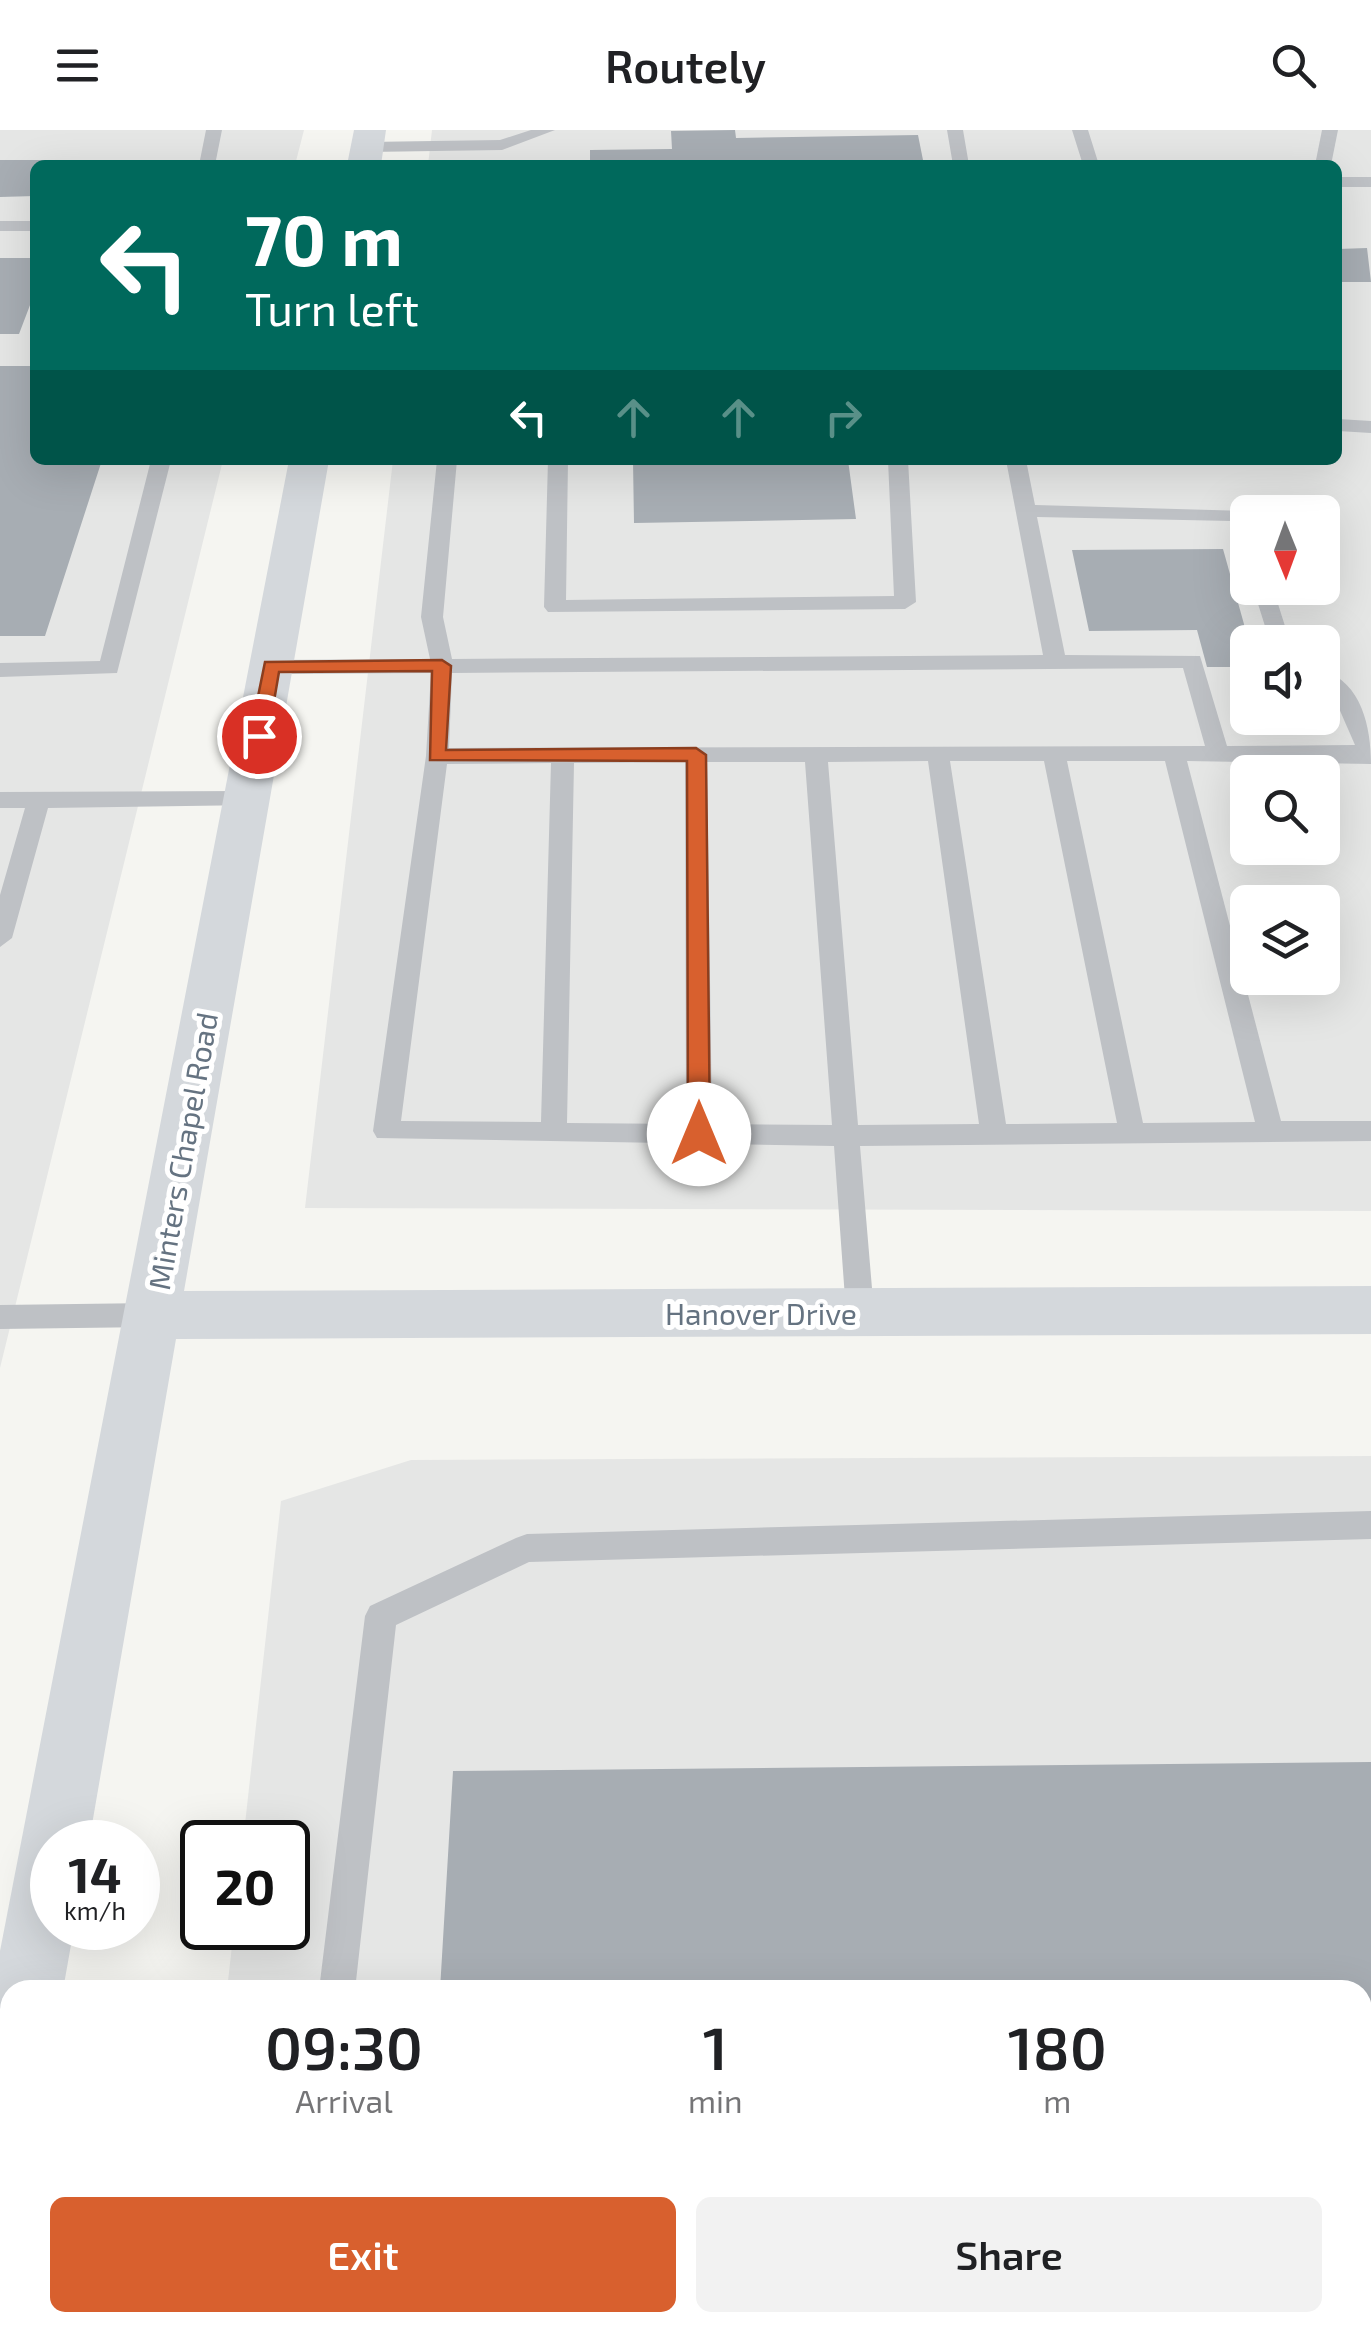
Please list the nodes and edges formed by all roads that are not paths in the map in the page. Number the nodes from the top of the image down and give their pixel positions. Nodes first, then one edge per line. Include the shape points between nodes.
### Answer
1 (214, 130) edge
2 (547, 130) edge
3 (955, 130) edge
4 (1080, 130) edge
5 (1330, 130) edge
6 (477, 145) junction
7 (367, 147) edge
8 (208, 160) edge
9 (476, 160) edge
10 (961, 160) edge
11 (1089, 160) edge
12 (1325, 160) edge
13 (1342, 182) edge
14 (1371, 182) edge
15 (0, 226) edge
16 (30, 226) edge
17 (1342, 425) edge
18 (1371, 426) edge
19 (161, 465) edge
20 (309, 465) edge
21 (447, 465) edge
22 (558, 465) edge
23 (898, 465) edge
24 (1017, 465) edge
25 (1026, 511) junction
26 (1230, 516) edge
27 (1055, 661) junction
28 (272, 666) junction
29 (442, 666) junction
30 (0, 670) edge
31 (1340, 689) edge
32 (1174, 753) junction
33 (1218, 753) junction
34 (816, 754) junction
35 (938, 754) junction
36 (1054, 754) junction
37 (1371, 754) edge
38 (696, 755) junction
39 (437, 756) junction
40 (562, 756) junction
41 (0, 800) edge
42 (39, 800) junction
43 (248, 800) junction
44 (0, 938) edge
45 (1371, 1131) edge
46 (554, 1132) junction
47 (1271, 1132) junction
48 (1132, 1133) junction
49 (699, 1134) junction
50 (994, 1134) junction
51 (846, 1136) junction
52 (1371, 1310) edge
53 (860, 1312) junction
54 (152, 1315) junction
55 (0, 1317) edge
56 (1371, 1526) edge
57 (59, 1820) edge
58 (35, 1950) edge
59 (30, 1980) edge
60 (338, 1980) edge

1 - 8 lane
2 - 6 lane via 502,145
3 - 10 lane
4 - 11 lane
5 - 12 lane
6 - 7 lane
6 - 9 lane
13 - 14 lane
15 - 16 lane
17 - 18 lane
19 - 30 lane via 109,668
20 - 28 street, Minters Chapel Road
21 - 29 lane via 432,617
22 - 23 lane via 555,608 905,602
24 - 25 lane
25 - 26 lane
25 - 27 lane
27 - 29 lane
27 - 33 lane via 1192,660
28 - 29 lane
28 - 43 street, Minters Chapel Road
29 - 39 lane
31 - 37 lane
32 - 33 lane
32 - 36 lane
32 - 47 lane
33 - 37 lane
34 - 35 lane
34 - 38 lane
34 - 51 lane
35 - 36 lane
35 - 50 lane
36 - 48 lane
38 - 40 lane
38 - 49 lane
39 - 40 lane
39 - 46 lane via 386,1131
40 - 46 lane
41 - 42 lane
42 - 43 lane
42 - 44 lane
43 - 54 street, Minters Chapel Road
45 - 47 lane
46 - 49 lane
47 - 48 lane
48 - 50 lane
49 - 51 lane
50 - 51 lane
51 - 53 lane
52 - 53 street, Hanover Drive
53 - 54 street, Hanover Drive
54 - 55 lane
54 - 57 street, Minters Chapel Road
56 - 60 lane via 527,1548 380,1616
58 - 59 street

